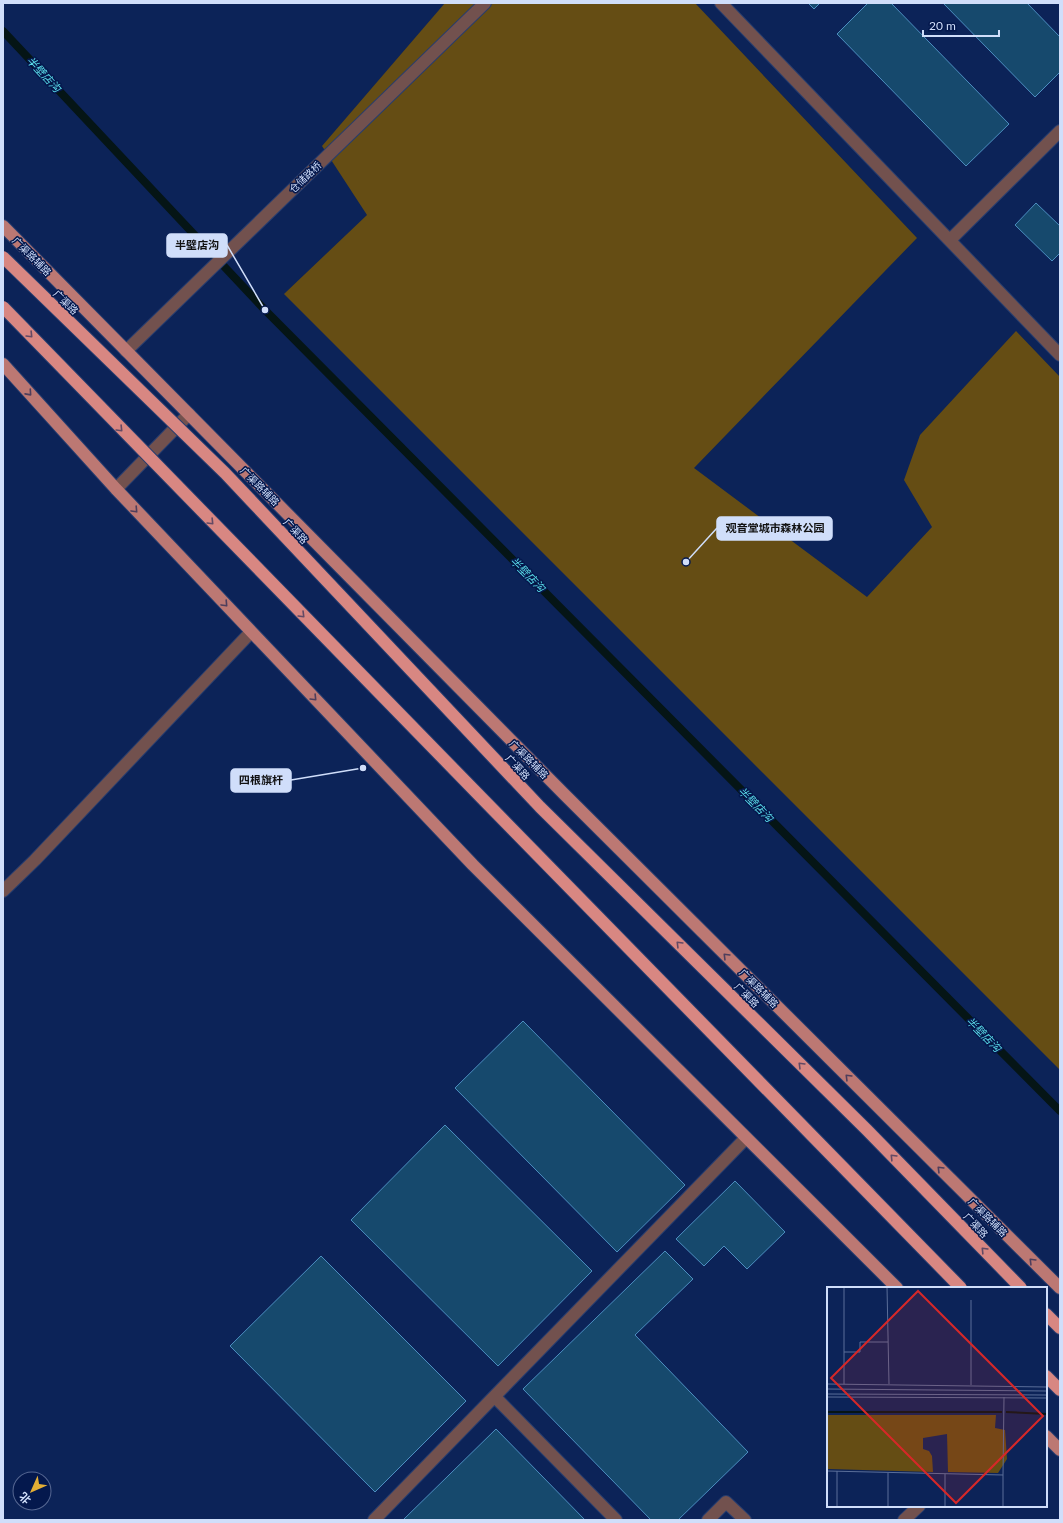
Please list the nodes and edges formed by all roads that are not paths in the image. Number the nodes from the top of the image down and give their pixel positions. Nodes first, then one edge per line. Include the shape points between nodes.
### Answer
1 (485, 3) edge
2 (721, 3) edge
3 (1060, 131) edge
4 (3, 226) edge
5 (950, 240) junction
6 (3, 257) edge
7 (3, 307) edge
8 (126, 351) junction
9 (1060, 355) edge
10 (3, 364) edge
11 (189, 414) junction
12 (116, 489) junction
13 (251, 632) junction
14 (3, 891) edge
15 (746, 1138) junction
16 (896, 1287) edge
17 (960, 1287) edge
18 (1020, 1287) edge
19 (1060, 1288) edge
20 (1047, 1315) edge
21 (1060, 1328) edge
22 (1047, 1377) edge
23 (1060, 1390) edge
24 (495, 1397) junction
25 (1047, 1437) edge
26 (1060, 1450) edge
27 (918, 1507) edge
28 (374, 1520) edge
29 (616, 1520) edge
30 (708, 1520) edge
31 (745, 1520) edge
32 (904, 1520) edge

1 - 8 street, 仓储路桥
2 - 5 street
3 - 5 street
4 - 8 main road, 广渠路辅路
5 - 9 street
18 -> 6 highway, 广渠路, bridge via 862,1125 540,807 225,473
7 -> 17 highway, bridge
8 - 11 main road, 广渠路辅路
10 -> 12 main road
11 - 12 street
19 -> 11 main road, 广渠路辅路 via 564,794
12 -> 13 main road
13 - 14 street
13 -> 15 main road via 473,865
15 - 16 main road
15 - 24 street
20 - 21 highway
22 - 23 highway
24 - 28 street
24 - 29 street
25 - 26 main road
27 - 32 street
30 - 31 street via 726,1502

